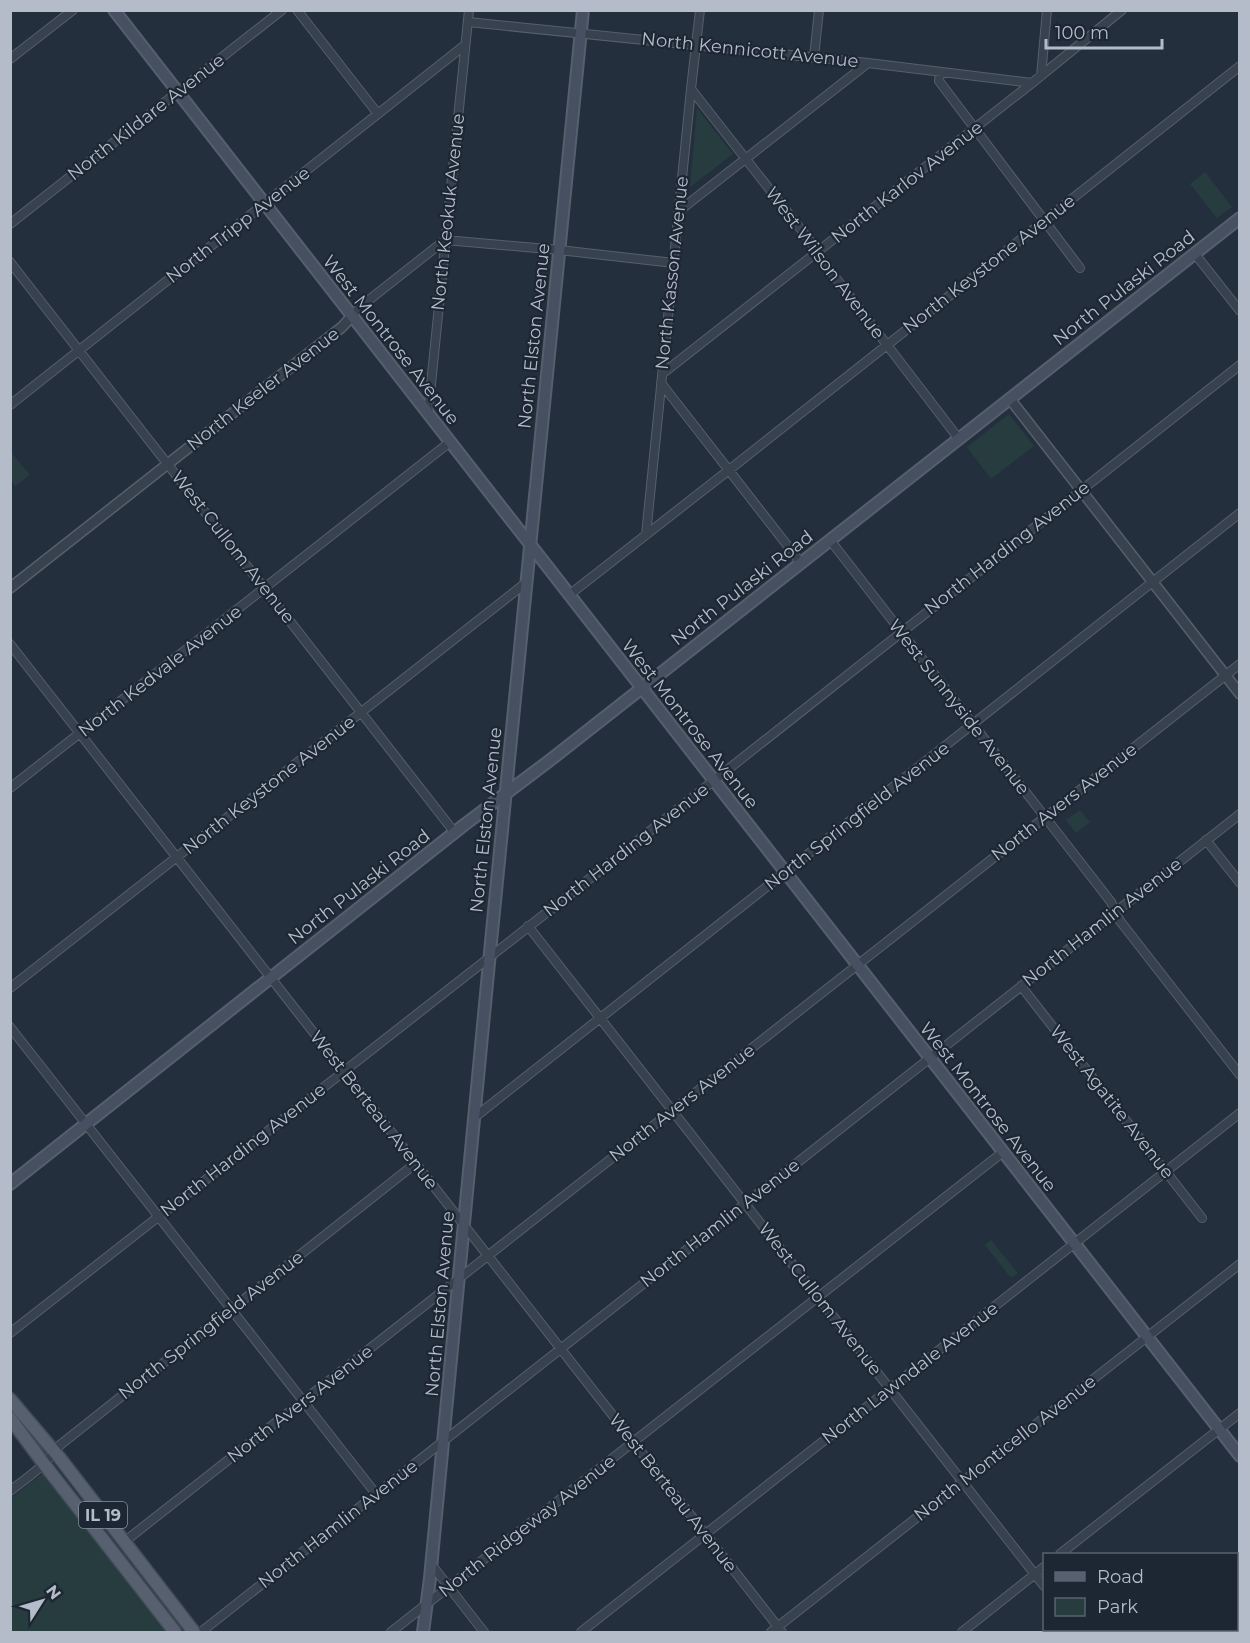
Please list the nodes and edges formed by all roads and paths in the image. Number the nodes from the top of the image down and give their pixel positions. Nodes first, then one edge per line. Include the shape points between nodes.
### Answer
1 (73, 10) edge
2 (114, 10) edge
3 (282, 10) edge
4 (297, 10) edge
5 (469, 10) edge
6 (583, 10) edge
7 (700, 10) edge
8 (819, 10) edge
9 (1047, 10) edge
10 (1122, 10) edge
11 (468, 22) junction
12 (580, 33) junction
13 (465, 45) junction
14 (697, 45) junction
15 (814, 57) junction
16 (10, 59) edge
17 (868, 63) junction
18 (1239, 66) edge
19 (940, 72) junction
20 (1041, 76) junction
21 (1032, 83) junction
22 (691, 89) junction
23 (178, 93) junction
24 (378, 114) junction
25 (975, 128) junction
26 (746, 159) junction
27 (264, 204) junction
28 (679, 211) junction
29 (1239, 218) edge
30 (1045, 221) junction
31 (10, 224) edge
32 (445, 240) junction
33 (559, 250) junction
34 (817, 253) junction
35 (1195, 254) junction
36 (10, 262) edge
37 (674, 263) junction
38 (1080, 268) dead end
39 (1239, 311) edge
40 (352, 316) junction
41 (887, 345) junction
42 (80, 350) junction
43 (1239, 364) edge
44 (661, 379) junction
45 (1010, 399) junction
46 (10, 405) edge
47 (428, 414) junction
48 (959, 439) junction
49 (450, 442) junction
50 (168, 464) junction
51 (729, 470) junction
52 (1081, 490) junction
53 (1239, 513) edge
54 (646, 535) junction
55 (830, 540) junction
56 (531, 546) junction
57 (801, 563) junction
58 (527, 582) junction
59 (1152, 582) junction
60 (10, 588) edge
61 (265, 588) junction
62 (569, 595) junction
63 (901, 632) junction
64 (10, 644) edge
65 (1239, 664) edge
66 (1225, 675) junction
67 (641, 688) junction
68 (1239, 694) edge
69 (361, 712) junction
70 (973, 724) junction
71 (80, 733) junction
72 (713, 781) junction
73 (10, 788) edge
74 (506, 794) junction
75 (1239, 814) edge
76 (1045, 817) junction
77 (455, 833) junction
78 (1206, 840) junction
79 (177, 857) junction
80 (785, 873) junction
81 (1239, 883) edge
82 (1116, 911) junction
83 (528, 926) junction
84 (489, 956) junction
85 (857, 966) junction
86 (271, 978) junction
87 (1021, 986) junction
88 (10, 988) edge
89 (600, 1018) junction
90 (10, 1027) edge
91 (929, 1058) junction
92 (344, 1071) junction
93 (1239, 1075) edge
94 (673, 1111) junction
95 (1239, 1113) edge
96 (475, 1117) junction
97 (86, 1124) junction
98 (1002, 1152) junction
99 (416, 1163) junction
100 (1166, 1171) junction
101 (10, 1184) edge
102 (745, 1203) junction
103 (159, 1217) junction
104 (1202, 1218) dead end
105 (464, 1224) junction
106 (1074, 1244) junction
107 (489, 1256) junction
108 (1239, 1264) edge
109 (459, 1280) junction
110 (818, 1297) junction
111 (231, 1310) junction
112 (10, 1333) edge
113 (1147, 1337) junction
114 (561, 1349) junction
115 (890, 1389) junction
116 (10, 1399) edge
117 (303, 1402) junction
118 (1239, 1413) edge
119 (10, 1418) edge
120 (1219, 1429) junction
121 (443, 1442) junction
122 (634, 1442) junction
123 (55, 1453) junction
124 (1239, 1456) edge
125 (44, 1464) junction
126 (963, 1482) junction
127 (10, 1491) edge
128 (376, 1494) junction
129 (706, 1534) junction
130 (124, 1542) junction
131 (112, 1552) junction
132 (1061, 1553) edge
133 (431, 1564) junction
134 (1043, 1568) edge
135 (1035, 1574) junction
136 (1043, 1585) edge
137 (449, 1587) junction
138 (426, 1605) junction
139 (777, 1631) edge
140 (175, 1632) edge
141 (194, 1632) edge
142 (201, 1632) edge
143 (392, 1632) edge
144 (423, 1632) edge
145 (484, 1632) edge
146 (581, 1632) edge
147 (962, 1632) edge

1 - 16 street
2 - 23 main road, West Montrose Avenue
3 - 23 street, North Kildare Avenue
4 - 24 street
5 - 11 street, North Keokuk Avenue
6 - 12 main road, North Elston Avenue
7 - 14 street, North Kasson Avenue
8 - 15 street
9 - 20 street
10 - 20 street, North Karlov Avenue
11 - 12 street, North Kennicott Avenue
11 - 13 street, North Keokuk Avenue
12 - 14 street, North Kennicott Avenue
12 - 33 main road, North Elston Avenue
13 - 24 street, North Tripp Avenue
13 - 32 street, North Keokuk Avenue
14 - 15 street, North Kennicott Avenue
14 - 22 street, North Kasson Avenue
15 - 17 street, North Kennicott Avenue
17 - 19 street, North Kennicott Avenue
17 - 26 street
18 - 30 street, North Keystone Avenue
19 - 21 street, North Kennicott Avenue
19 - 25 street via 939,81
20 - 21 street, North Karlov Avenue
21 - 25 street, North Karlov Avenue
22 - 26 street, West Wilson Avenue
22 - 28 street, North Kasson Avenue
23 - 27 main road, West Montrose Avenue
23 - 31 street, North Kildare Avenue
24 - 27 street, North Tripp Avenue
25 - 30 street
25 - 34 street, North Karlov Avenue
26 - 28 street
26 - 34 street, West Wilson Avenue
27 - 40 main road, West Montrose Avenue
27 - 42 street, North Tripp Avenue
28 - 37 street, North Kasson Avenue
29 - 35 main road, North Pulaski Road
30 - 38 street
30 - 41 street, North Keystone Avenue
32 - 33 street
32 - 40 street, North Keeler Avenue
32 - 47 street, North Keokuk Avenue
33 - 37 street
33 - 56 main road, North Elston Avenue
34 - 41 street, West Wilson Avenue
34 - 44 street, North Karlov Avenue
35 - 39 street
35 - 45 main road, North Pulaski Road
36 - 42 street, West Cullom Avenue
37 - 44 street, North Kasson Avenue
40 - 47 main road, West Montrose Avenue
40 - 50 street, North Keeler Avenue
41 - 48 street, West Wilson Avenue
41 - 51 street, North Keystone Avenue
42 - 46 street, North Tripp Avenue
42 - 50 street, West Cullom Avenue
43 - 52 street, North Harding Avenue
44 - 51 street
44 - 54 street, North Kasson Avenue
45 - 48 main road, North Pulaski Road
45 - 52 street
47 - 49 main road, West Montrose Avenue
48 - 55 main road, North Pulaski Road
49 - 56 main road, West Montrose Avenue
49 - 61 street, North Kedvale Avenue
50 - 60 street, North Keeler Avenue
50 - 61 street, West Cullom Avenue
51 - 54 street, North Keystone Avenue
51 - 57 street
52 - 59 street
52 - 63 street, North Harding Avenue
53 - 59 street, North Springfield Avenue
54 - 62 street, North Keystone Avenue
55 - 57 main road, North Pulaski Road
55 - 63 street, West Sunnyside Avenue
56 - 58 main road, North Elston Avenue
56 - 62 main road, West Montrose Avenue
57 - 67 main road, North Pulaski Road
58 - 69 street, North Keystone Avenue
58 - 74 main road, North Elston Avenue
59 - 66 street
59 - 70 street, North Springfield Avenue
61 - 69 street, West Cullom Avenue
61 - 71 street, North Kedvale Avenue
62 - 67 main road, West Montrose Avenue
63 - 70 street, West Sunnyside Avenue
63 - 72 street, North Harding Avenue
64 - 71 street, West Berteau Avenue
65 - 66 street, North Avers Avenue
66 - 68 street
66 - 76 street, North Avers Avenue
67 - 72 main road, West Montrose Avenue
67 - 74 main road, North Pulaski Road
69 - 77 street, West Cullom Avenue
69 - 79 street, North Keystone Avenue
70 - 76 street, West Sunnyside Avenue
70 - 80 street, North Springfield Avenue
71 - 73 street, North Kedvale Avenue
71 - 79 street, West Berteau Avenue
72 - 80 main road, West Montrose Avenue
72 - 83 street, North Harding Avenue
74 - 77 main road, North Pulaski Road
74 - 84 main road, North Elston Avenue
75 - 78 street, North Hamlin Avenue
76 - 82 street, West Sunnyside Avenue
76 - 85 street, North Avers Avenue
77 - 86 main road, North Pulaski Road
78 - 81 street
78 - 82 street, North Hamlin Avenue
79 - 86 street, West Berteau Avenue
79 - 88 street, North Keystone Avenue
80 - 85 main road, West Montrose Avenue
80 - 89 street, North Springfield Avenue
82 - 87 street, North Hamlin Avenue
82 - 93 street, West Sunnyside Avenue
83 - 84 street, North Harding Avenue
83 - 89 street, West Cullom Avenue
84 - 92 street, North Harding Avenue
84 - 96 main road, North Elston Avenue
85 - 91 main road, West Montrose Avenue
85 - 94 street, North Avers Avenue
86 - 92 street, West Berteau Avenue
86 - 97 main road, North Pulaski Road
87 - 91 street, North Hamlin Avenue
87 - 100 street, West Agatite Avenue
89 - 94 street, West Cullom Avenue
89 - 96 street, North Springfield Avenue
90 - 97 street
91 - 98 main road, West Montrose Avenue
91 - 102 street, North Hamlin Avenue
92 - 99 street, West Berteau Avenue
92 - 103 street, North Harding Avenue
94 - 102 street, West Cullom Avenue
94 - 107 street, North Avers Avenue
95 - 100 street, North Lawndale Avenue
96 - 105 main road, North Elston Avenue
97 - 101 main road, North Pulaski Road
97 - 103 street
98 - 106 main road, West Montrose Avenue
98 - 110 street, North Ridgeway Avenue
99 - 105 street, West Berteau Avenue
99 - 111 street, North Springfield Avenue
100 - 104 street, West Agatite Avenue
100 - 106 street, North Lawndale Avenue
102 - 110 street, West Cullom Avenue
102 - 114 street, North Hamlin Avenue
103 - 111 street
103 - 112 street, North Harding Avenue
105 - 107 street, West Berteau Avenue
105 - 109 main road, North Elston Avenue
106 - 113 main road, West Montrose Avenue
106 - 115 street, North Lawndale Avenue
107 - 109 street, North Avers Avenue
107 - 114 street, West Berteau Avenue
108 - 113 street, North Monticello Avenue
109 - 117 street, North Avers Avenue
109 - 121 main road, North Elston Avenue
110 - 115 street, West Cullom Avenue
110 - 122 street, North Ridgeway Avenue
111 - 117 street
111 - 123 street, North Springfield Avenue via 60,1445
113 - 120 main road, West Montrose Avenue
113 - 126 street, North Monticello Avenue
114 - 121 street, North Hamlin Avenue
114 - 122 street, West Berteau Avenue
115 - 126 street, West Cullom Avenue
115 - 129 street, North Lawndale Avenue
116 - 123 main road, IL 19
117 - 128 street
117 - 130 street, North Avers Avenue
118 - 120 street
119 - 125 main road, IL 19
120 - 124 main road, West Montrose Avenue
120 - 132 street
121 - 128 street, North Hamlin Avenue
121 - 133 main road, North Elston Avenue
122 - 129 street, West Berteau Avenue
122 - 137 street, North Ridgeway Avenue
123 - 125 street, North Springfield Avenue
123 - 130 main road, IL 19
125 - 127 street, North Springfield Avenue
125 - 131 main road, IL 19
126 - 135 street, West Cullom Avenue
126 - 139 street, North Monticello Avenue
128 - 142 street, North Hamlin Avenue
129 - 139 street, West Berteau Avenue
129 - 146 street, North Lawndale Avenue
130 - 131 main road
130 - 141 main road, IL 19
131 - 140 main road, IL 19
133 - 137 street
133 - 138 main road, North Elston Avenue
134 - 135 street
135 - 136 street, West Cullom Avenue
135 - 147 street
137 - 138 street, North Ridgeway Avenue
137 - 145 street
138 - 143 street, North Ridgeway Avenue
138 - 144 main road, North Elston Avenue

